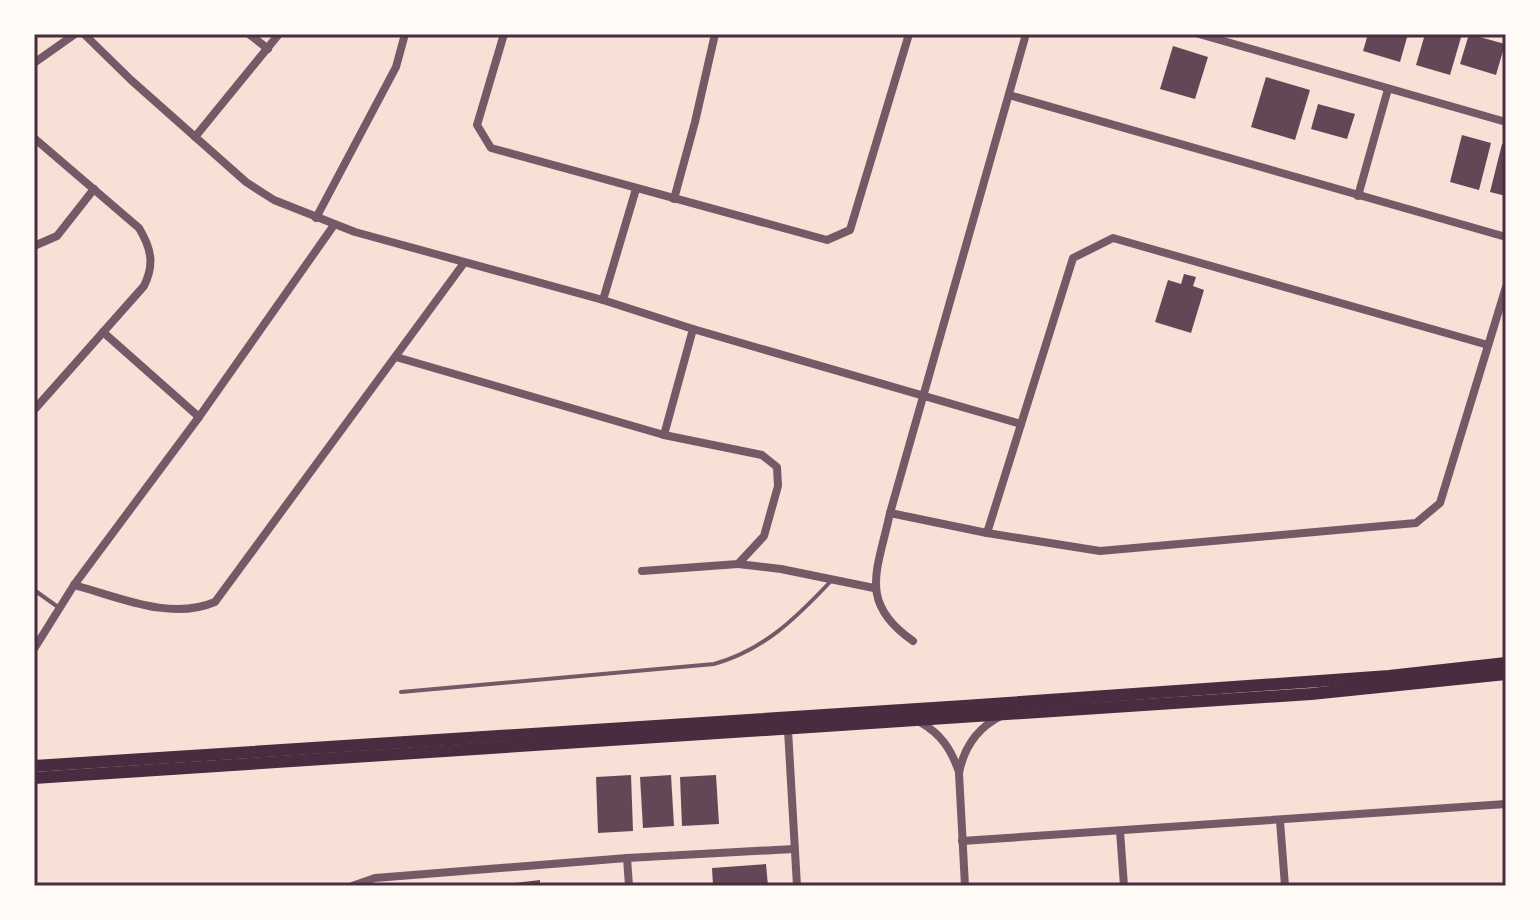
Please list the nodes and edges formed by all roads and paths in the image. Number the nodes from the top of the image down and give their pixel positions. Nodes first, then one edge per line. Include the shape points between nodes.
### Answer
1 (75, 34) edge
2 (84, 34) edge
3 (249, 34) edge
4 (279, 34) edge
5 (405, 34) edge
6 (504, 34) edge
7 (715, 34) edge
8 (909, 34) edge
9 (1026, 34) edge
10 (1199, 34) edge
11 (268, 49) junction
12 (34, 63) edge
13 (1388, 89) junction
14 (1009, 95) junction
15 (1506, 122) edge
16 (195, 137) junction
17 (34, 138) edge
18 (94, 189) junction
19 (636, 189) junction
20 (1358, 196) junction
21 (674, 199) junction
22 (316, 218) junction
23 (334, 225) junction
24 (1506, 237) edge
25 (34, 246) edge
26 (464, 263) junction
27 (1506, 287) edge
28 (603, 300) junction
29 (693, 329) junction
30 (103, 332) junction
31 (1488, 345) junction
32 (396, 357) junction
33 (923, 396) junction
34 (34, 410) edge
35 (199, 417) junction
36 (1021, 424) junction
37 (664, 435) junction
38 (890, 513) junction
39 (987, 533) junction
40 (738, 564) junction
41 (642, 571) dead end
42 (833, 580) junction
43 (74, 585) junction
44 (874, 588) junction
45 (34, 590) edge
46 (59, 608) junction
47 (913, 641) dead end
48 (34, 649) edge
49 (1506, 663) edge
50 (1506, 674) edge
51 (401, 692) dead end
52 (1008, 713) junction
53 (918, 721) junction
54 (788, 730) junction
55 (34, 766) edge
56 (959, 773) junction
57 (34, 778) edge
58 (1506, 804) edge
59 (1280, 821) junction
60 (1120, 831) junction
61 (962, 841) junction
62 (794, 849) junction
63 (627, 858) junction
64 (352, 886) edge
65 (629, 886) edge
66 (797, 886) edge
67 (965, 886) edge
68 (1124, 886) edge
69 (1285, 886) edge

1 - 12 street
2 - 16 street
3 - 11 street
4 - 11 street
5 - 22 street via 396,67
6 - 19 street via 477,125 491,148
7 - 21 street
8 - 21 street via 850,230 827,240
9 - 14 street
10 - 13 street
11 - 16 street
13 - 15 street
13 - 20 street
14 - 20 street
14 - 33 street
16 - 22 street via 246,182
17 - 18 street
18 - 25 street via 57,236
18 - 30 street via 139,228 152,257 144,286
19 - 21 street
19 - 28 street
20 - 24 street
22 - 23 street
23 - 26 street
23 - 35 street
26 - 28 street
26 - 32 street
27 - 31 street
28 - 29 street
29 - 33 street
29 - 37 street
30 - 34 street
30 - 35 street
31 - 36 street via 1113,238 1073,258
31 - 39 street via 1440,503 1416,523 1100,551
32 - 37 street
32 - 43 street via 215,602 174,611
33 - 36 street
33 - 38 street
35 - 43 street
36 - 39 street
37 - 40 street via 762,455 777,467 778,486 764,536
38 - 39 street
38 - 44 street
40 - 41 street
40 - 42 street
42 - 44 street
42 - 51 lane via 772,637 714,664
43 - 46 street
44 - 47 street via 887,620
45 - 46 lane
46 - 48 street
49 - 55 main road via 964,706
50 - 52 main road via 1311,694
52 - 53 main road
52 - 56 street via 975,736
53 - 54 main road
53 - 56 street via 949,747
54 - 57 main road
54 - 62 street
56 - 61 street
58 - 59 street
59 - 60 street
59 - 69 street
60 - 61 street
60 - 68 street
61 - 67 street
62 - 63 street
62 - 66 street
63 - 64 street via 375,878
63 - 65 street

